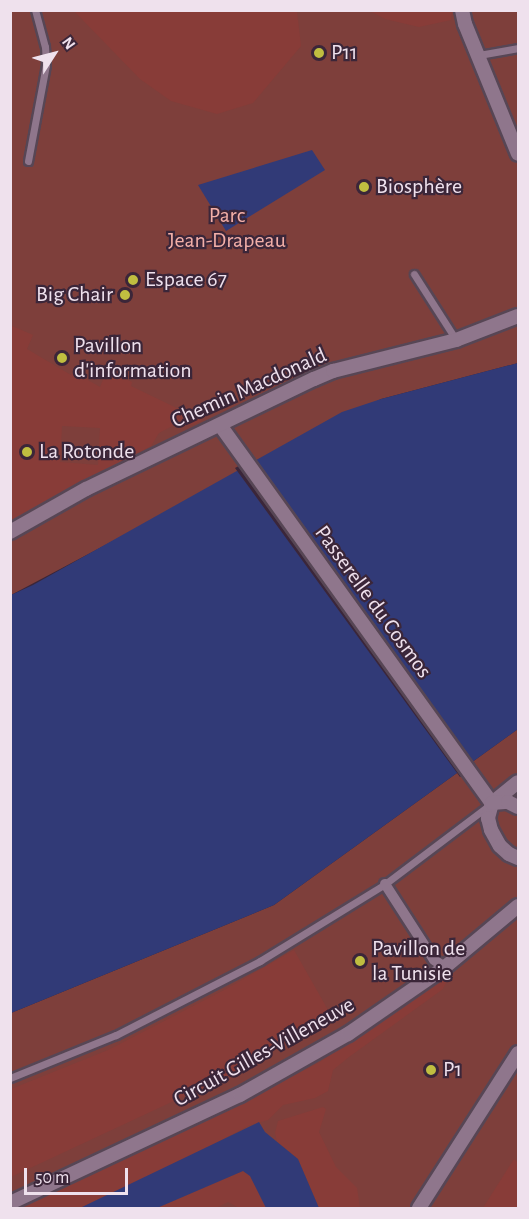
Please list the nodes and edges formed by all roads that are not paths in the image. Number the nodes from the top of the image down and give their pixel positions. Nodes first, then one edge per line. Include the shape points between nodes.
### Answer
1 (35, 10) edge
2 (462, 10) edge
3 (519, 48) edge
4 (479, 55) junction
5 (519, 154) edge
6 (28, 161) dead end
7 (414, 274) dead end
8 (519, 316) edge
9 (456, 340) junction
10 (220, 425) junction
11 (10, 532) edge
12 (519, 782) edge
13 (492, 803) junction
14 (519, 807) edge
15 (519, 858) edge
16 (385, 884) junction
17 (519, 906) edge
18 (445, 967) junction
19 (519, 1053) edge
20 (10, 1078) edge
21 (10, 1203) edge
22 (419, 1209) edge

1 - 6 lane via 46,65
2 - 4 street
3 - 4 lane
4 - 5 street
7 - 9 lane
8 - 9 street, Chemin Macdonald
9 - 10 street, Chemin Macdonald via 333,371
10 - 11 street, Chemin Macdonald via 86,489
10 - 13 street, Passerelle du Cosmos
12 - 13 street
13 - 14 street via 508,802
13 - 15 street via 488,818 491,830 500,846
13 - 16 lane
16 - 18 street via 434,960
16 - 20 lane via 204,992 116,1035
17 - 18 street, Circuit Gilles-Villeneuve
18 - 21 street, Circuit Gilles-Villeneuve via 348,1034 240,1095
19 - 22 street

